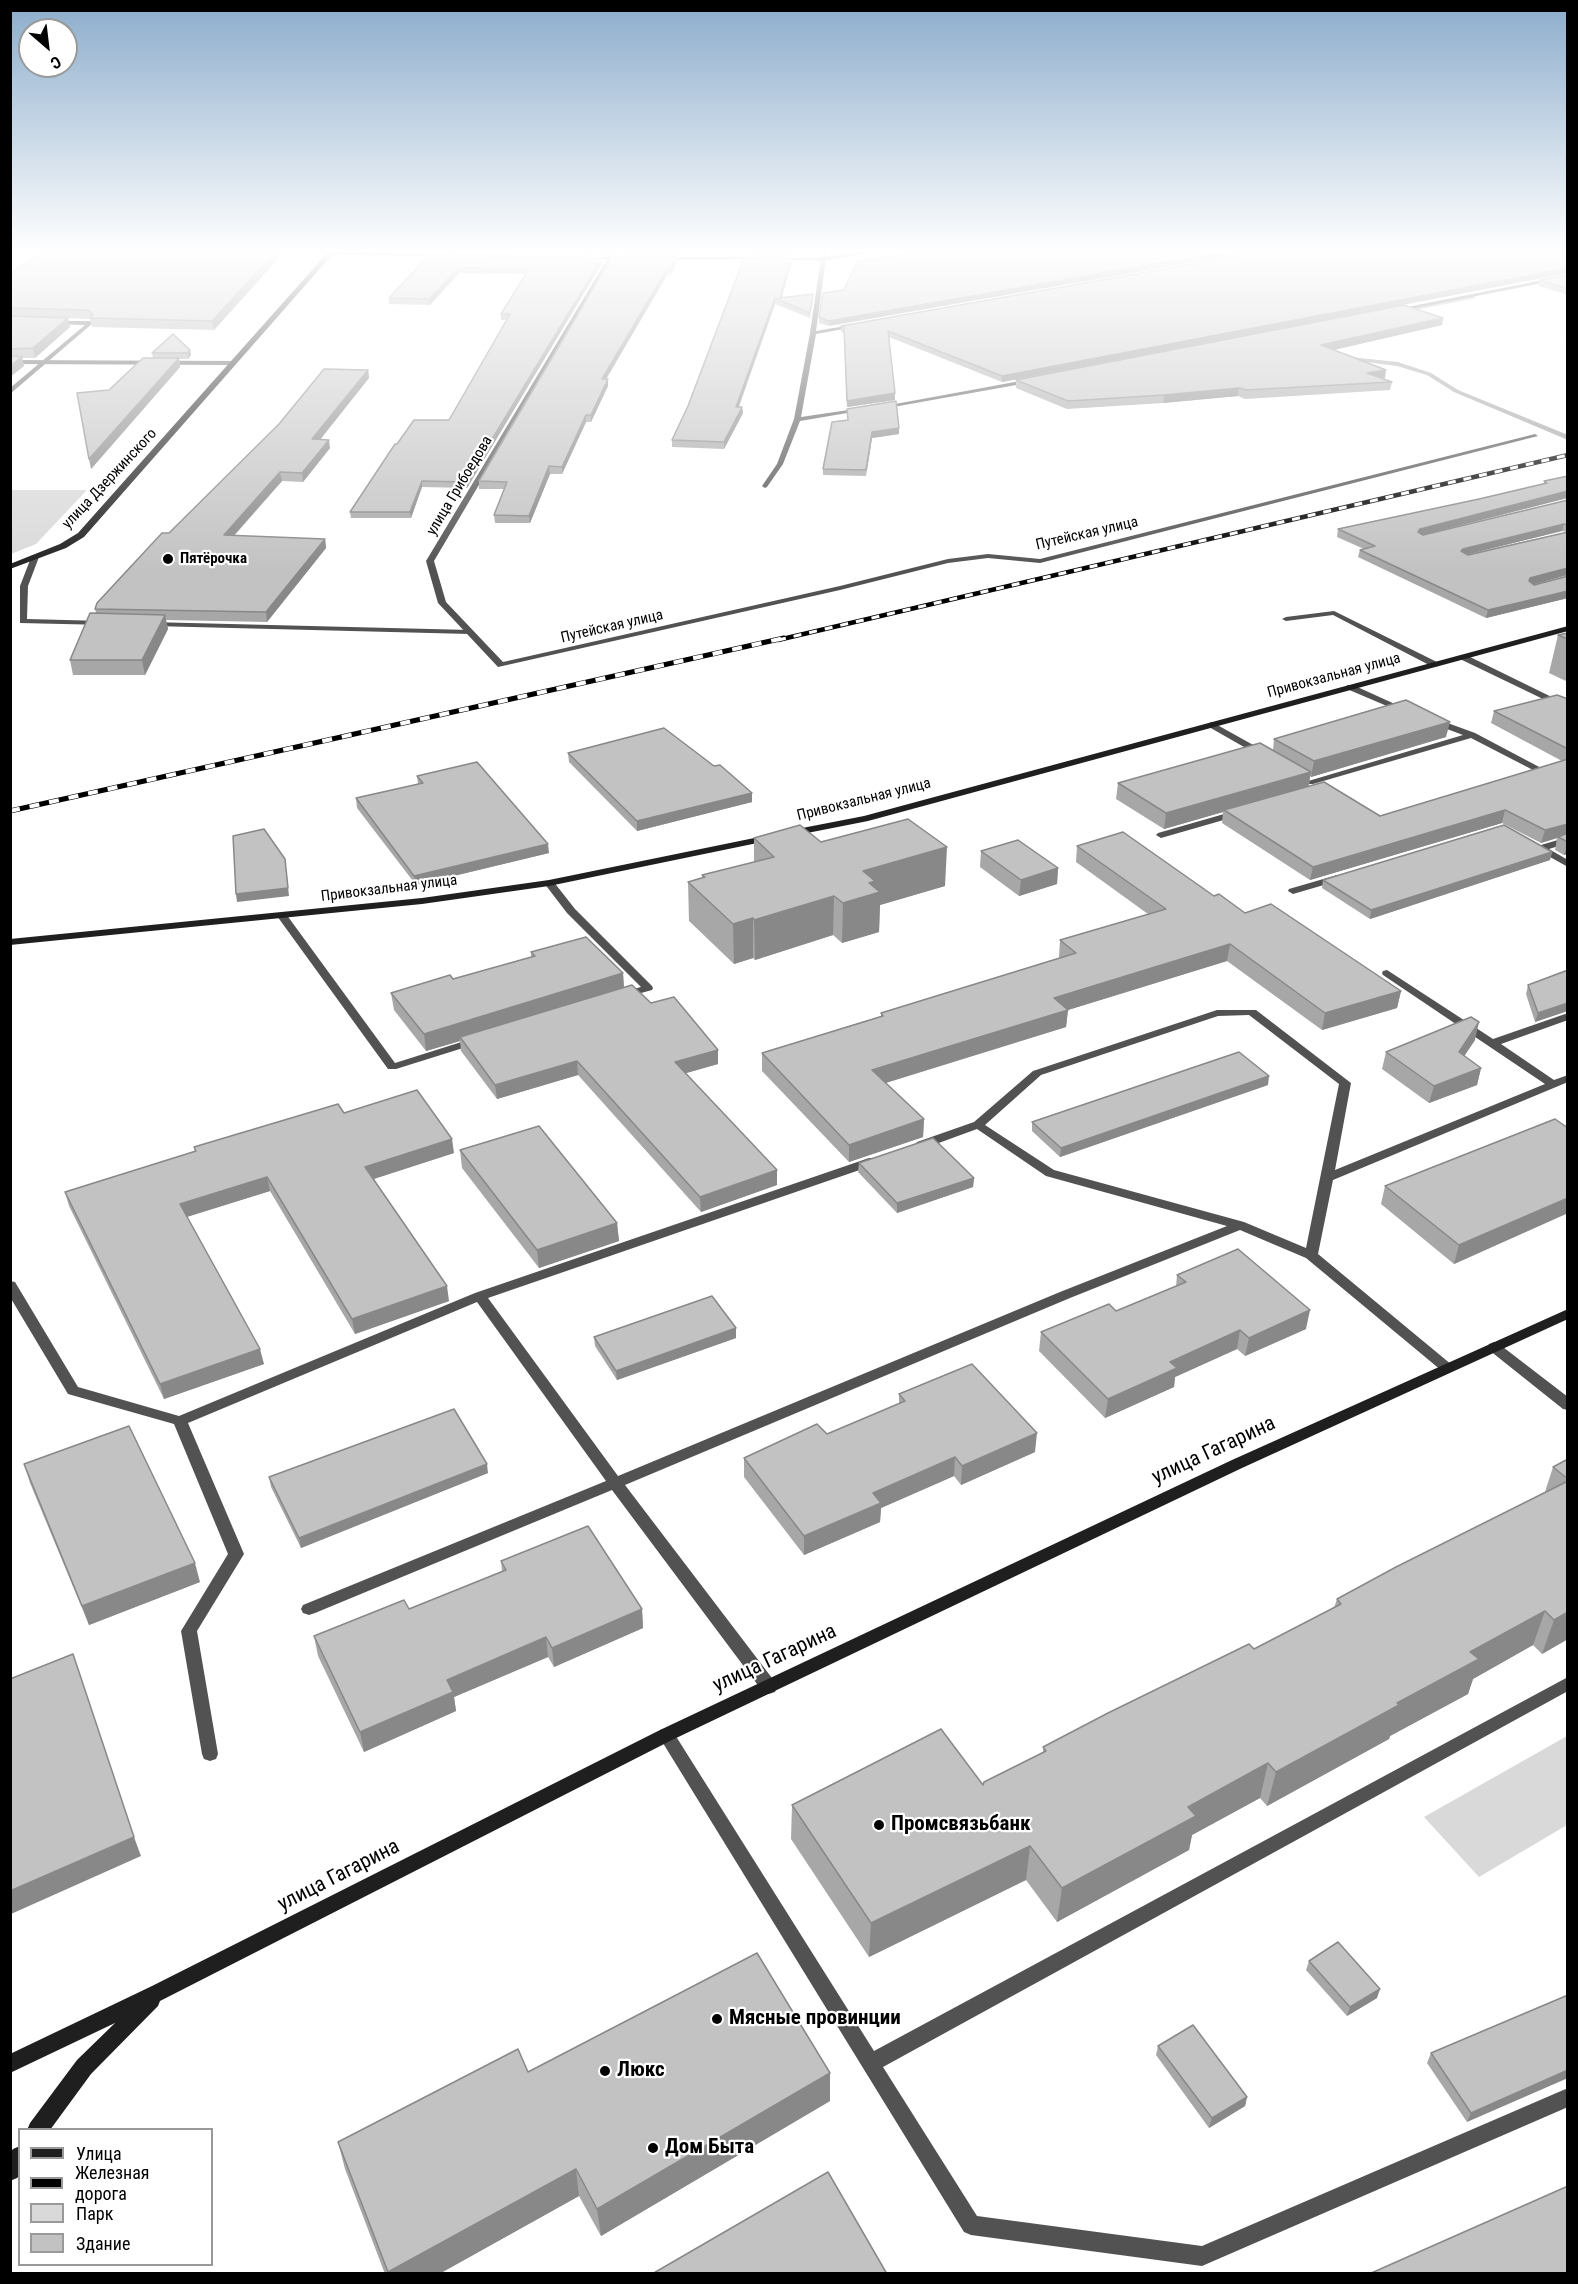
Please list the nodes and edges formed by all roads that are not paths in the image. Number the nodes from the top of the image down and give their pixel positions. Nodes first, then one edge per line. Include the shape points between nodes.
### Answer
1 (51, 358) edge
2 (236, 358) edge
3 (551, 358) edge
4 (808, 358) edge
5 (10, 362) edge
6 (46, 362) junction
7 (231, 363) junction
8 (1035, 380) edge
9 (10, 392) edge
10 (797, 419) junction
11 (1535, 436) dead end
12 (765, 486) dead end
13 (35, 557) junction
14 (10, 567) edge
15 (1286, 619) dead end
16 (116, 623) edge
17 (140, 624) edge
18 (1568, 628) edge
19 (470, 632) junction
20 (1463, 657) junction
21 (1436, 664) junction
22 (501, 665) joint
23 (1350, 687) junction
24 (1568, 709) edge
25 (1409, 712) edge
26 (1419, 716) edge
27 (1212, 725) junction
28 (1472, 735) junction
29 (1272, 760) edge
30 (1538, 770) edge
31 (1301, 777) edge
32 (1253, 809) edge
33 (1161, 835) dead end
34 (1568, 840) edge
35 (1568, 864) edge
36 (1349, 874) edge
37 (549, 883) junction
38 (1293, 891) dead end
39 (282, 916) junction
40 (10, 942) edge
41 (1387, 973) dead end
42 (615, 998) edge
43 (1568, 1016) edge
44 (492, 1036) edge
45 (1492, 1043) junction
46 (1568, 1078) edge
47 (1553, 1084) junction
48 (978, 1125) junction
49 (911, 1148) edge
50 (889, 1156) edge
51 (1327, 1178) junction
52 (1240, 1225) junction
53 (1311, 1255) junction
54 (10, 1286) edge
55 (480, 1296) junction
56 (1568, 1313) edge
57 (1494, 1347) junction
58 (1447, 1368) junction
59 (1568, 1405) edge
60 (180, 1421) junction
61 (615, 1483) junction
62 (309, 1610) dead end
63 (1568, 1683) edge
64 (769, 1687) junction
65 (666, 1735) junction
66 (210, 1754) dead end
67 (159, 1992) junction
68 (871, 2063) junction
69 (10, 2064) edge
70 (1568, 2097) edge
71 (38, 2128) edge

1 - 6 street
2 - 7 street, улица Дзержинского
3 - 19 street, улица Грибоедова via 430,561 442,603
4 - 10 street
5 - 6 street
6 - 7 street
6 - 9 street
7 - 13 street, улица Дзержинского via 81,535
8 - 10 street
10 - 12 street via 780,464
11 - 22 street, Путейская улица via 1040,561 988,556 948,561
13 - 14 street, улица Дзержинского
13 - 16 street via 24,586 23,621
15 - 21 street via 1334,613
17 - 19 street
18 - 20 street, Привокзальная улица
19 - 22 street, улица Грибоедова
20 - 21 street, Привокзальная улица
20 - 24 street
21 - 23 street, Привокзальная улица
23 - 25 street
23 - 27 street, Привокзальная улица
26 - 28 street
27 - 29 street
27 - 37 street, Привокзальная улица via 865,819
28 - 30 street
28 - 31 street via 1310,787
32 - 33 street
34 - 35 street via 1536,846
36 - 38 street
37 - 39 street, Привокзальная улица
37 - 42 street via 571,911 648,988
39 - 40 street, Привокзальная улица
39 - 44 street via 392,1067
41 - 45 street
43 - 45 street
45 - 47 street
46 - 47 street
47 - 51 street
48 - 49 street
48 - 51 street via 1037,1073 1217,1013 1252,1012 1345,1083
48 - 52 street via 1050,1173
50 - 55 street
51 - 53 street
52 - 53 street
52 - 61 street
53 - 58 street
54 - 60 street via 73,1391
55 - 60 street
55 - 61 street
56 - 57 street, улица Гагарина
57 - 58 street, улица Гагарина
57 - 59 street
58 - 64 street, улица Гагарина
60 - 66 street via 236,1554 189,1631
61 - 62 street
61 - 64 street
63 - 68 street
64 - 65 street, улица Гагарина
65 - 67 street, улица Гагарина
65 - 68 street
67 - 69 street, улица Гагарина
67 - 71 street via 84,2067
68 - 70 street via 971,2225 1202,2256

